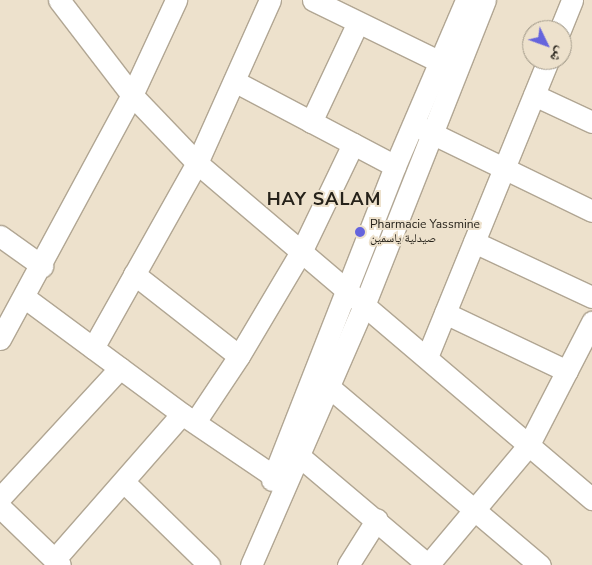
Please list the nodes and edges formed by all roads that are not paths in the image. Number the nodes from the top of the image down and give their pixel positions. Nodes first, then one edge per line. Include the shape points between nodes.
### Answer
1 (58, 0) edge
2 (176, 0) edge
3 (270, 0) edge
4 (313, 0) edge
5 (466, 0) edge
6 (485, 0) edge
7 (572, 0) edge
8 (564, 20) edge
9 (358, 22) junction
10 (440, 62) junction
11 (544, 70) edge
12 (234, 82) junction
13 (132, 95) junction
14 (534, 95) junction
15 (312, 122) junction
16 (592, 122) edge
17 (413, 124) junction
18 (432, 133) junction
19 (353, 144) junction
20 (197, 163) junction
21 (395, 166) junction
22 (504, 168) junction
23 (592, 211) edge
24 (0, 236) edge
25 (474, 242) junction
26 (302, 250) junction
27 (42, 266) junction
28 (134, 274) junction
29 (348, 288) junction
30 (24, 297) junction
31 (592, 297) edge
32 (365, 303) junction
33 (445, 313) junction
34 (592, 322) edge
35 (0, 339) edge
36 (93, 348) junction
37 (239, 356) junction
38 (427, 357) junction
39 (120, 368) junction
40 (567, 371) junction
41 (329, 387) junction
42 (188, 418) junction
43 (528, 446) junction
44 (298, 455) junction
45 (280, 480) junction
46 (124, 482) junction
47 (0, 498) edge
48 (592, 499) edge
49 (0, 508) edge
50 (475, 510) junction
51 (376, 519) junction
52 (57, 562) edge
53 (209, 565) edge
54 (237, 565) edge
55 (251, 565) edge
56 (348, 565) edge
57 (540, 565) edge

1 - 13 street
2 - 13 street
3 - 12 street
4 - 9 street
5 - 10 street
6 - 18 street
7 - 8 street
9 - 10 street
9 - 15 street
10 - 17 street
11 - 14 street
12 - 15 street
12 - 20 street
13 - 20 street
13 - 27 street
14 - 16 street
14 - 22 street
15 - 19 street
17 - 18 street
17 - 21 street
18 - 22 street
18 - 32 street
19 - 21 street
19 - 26 street
20 - 26 street
20 - 28 street
21 - 29 street
22 - 23 street
22 - 25 street
24 - 27 street
25 - 31 street
25 - 33 street
26 - 29 street
26 - 37 street
27 - 30 street
28 - 36 street
28 - 37 street
29 - 32 street
29 - 45 street
30 - 35 street
30 - 36 street
32 - 38 street
32 - 41 street
33 - 38 street
33 - 40 street
34 - 40 street
36 - 39 street
37 - 42 street
38 - 43 street
39 - 42 street
39 - 47 street
40 - 43 street
41 - 44 street
41 - 50 street
42 - 45 street
42 - 46 street
43 - 48 street
43 - 50 street
44 - 45 street
44 - 51 street
45 - 54 street
45 - 55 street
46 - 52 street
46 - 53 street
49 - 52 street
50 - 51 street via 428,565
50 - 57 street
51 - 56 street

